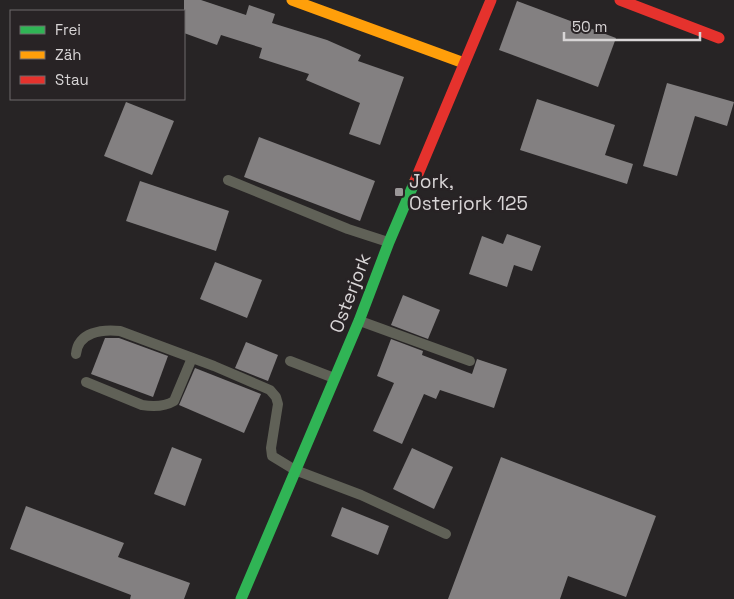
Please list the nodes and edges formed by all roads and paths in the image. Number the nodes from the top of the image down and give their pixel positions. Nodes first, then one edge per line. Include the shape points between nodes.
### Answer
1 (292, 0) edge
2 (491, 0) edge
3 (620, 0) edge
4 (719, 38) dead end
5 (464, 63) junction
6 (228, 180) dead end
7 (389, 242) junction
8 (359, 321) junction
9 (76, 354) dead end
10 (192, 358) junction
11 (470, 361) dead end
12 (290, 362) dead end
13 (334, 378) junction
14 (86, 382) dead end
15 (295, 470) junction
16 (446, 534) dead end
17 (241, 599) edge

1 - 5 main road
2 - 5 main road, Osterjork
3 - 4 main road
5 - 7 main road, Osterjork
6 - 7 lane via 348,229
7 - 8 main road, Osterjork
8 - 11 lane
8 - 13 main road, Osterjork
9 - 10 lane via 84,337 109,330
10 - 14 lane via 174,401 168,405 142,405
10 - 15 lane via 270,390 278,404 272,456
12 - 13 lane
13 - 15 main road, Osterjork
15 - 16 lane via 361,495
15 - 17 main road, Osterjork

